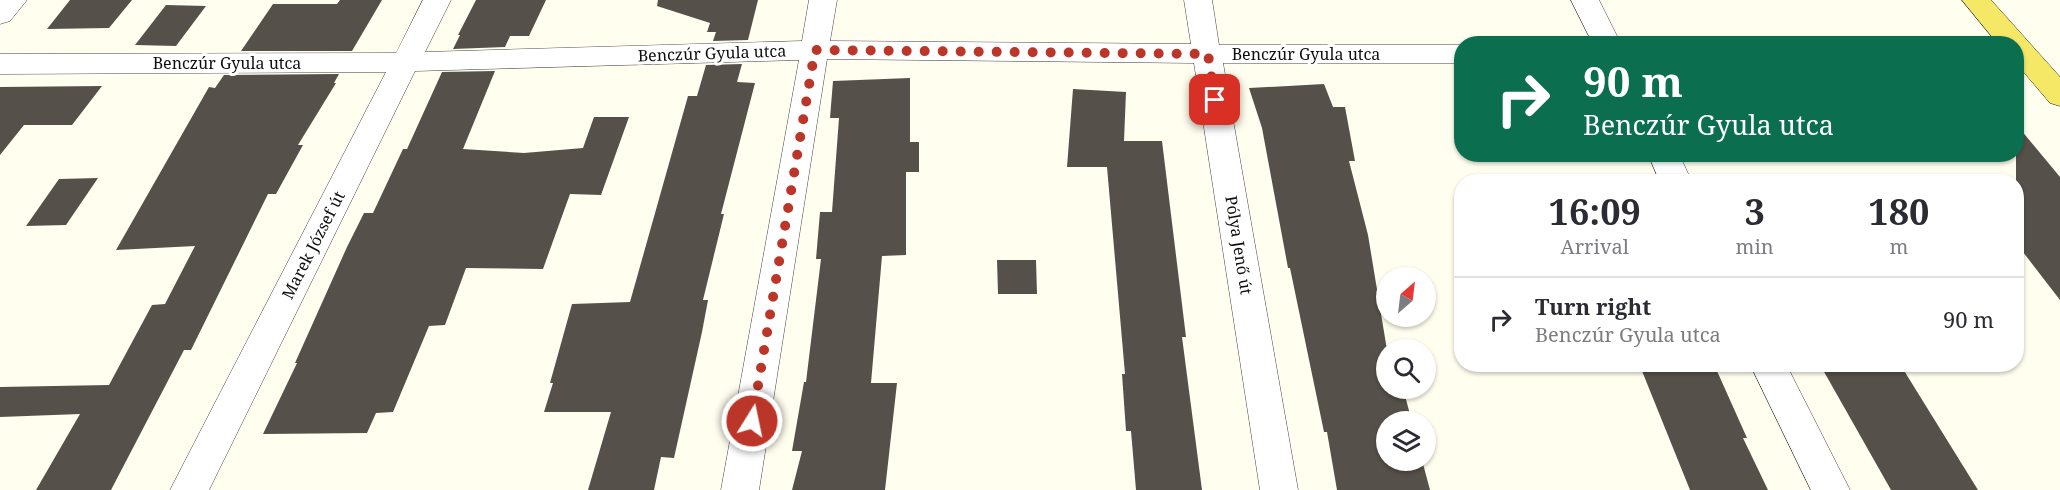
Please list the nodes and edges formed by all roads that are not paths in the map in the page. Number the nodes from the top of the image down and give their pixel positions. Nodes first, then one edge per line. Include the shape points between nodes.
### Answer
1 (13, 0) edge
2 (437, 0) edge
3 (823, 0) edge
4 (1198, 0) edge
5 (1585, 0) edge
6 (1976, 0) edge
7 (0, 15) edge
8 (1603, 36) edge
9 (2007, 36) edge
10 (815, 50) junction
11 (1208, 54) junction
12 (1454, 54) edge
13 (2024, 56) edge
14 (405, 62) junction
15 (0, 64) edge
16 (2060, 96) edge
17 (1772, 372) edge
18 (189, 490) edge
19 (740, 490) edge
20 (1279, 490) edge
21 (1831, 490) edge

1 - 7 street
2 - 14 street, Marek József út
3 - 10 street
4 - 11 street, Pólya Jenő út
5 - 8 street
6 - 9 main road
10 - 11 street, Benczúr Gyula utca
10 - 14 street, Benczúr Gyula utca
10 - 19 street
11 - 12 street, Benczúr Gyula utca
11 - 20 street, Pólya Jenő út
13 - 16 main road
14 - 15 street, Benczúr Gyula utca
14 - 18 street, Marek József út
17 - 21 street

